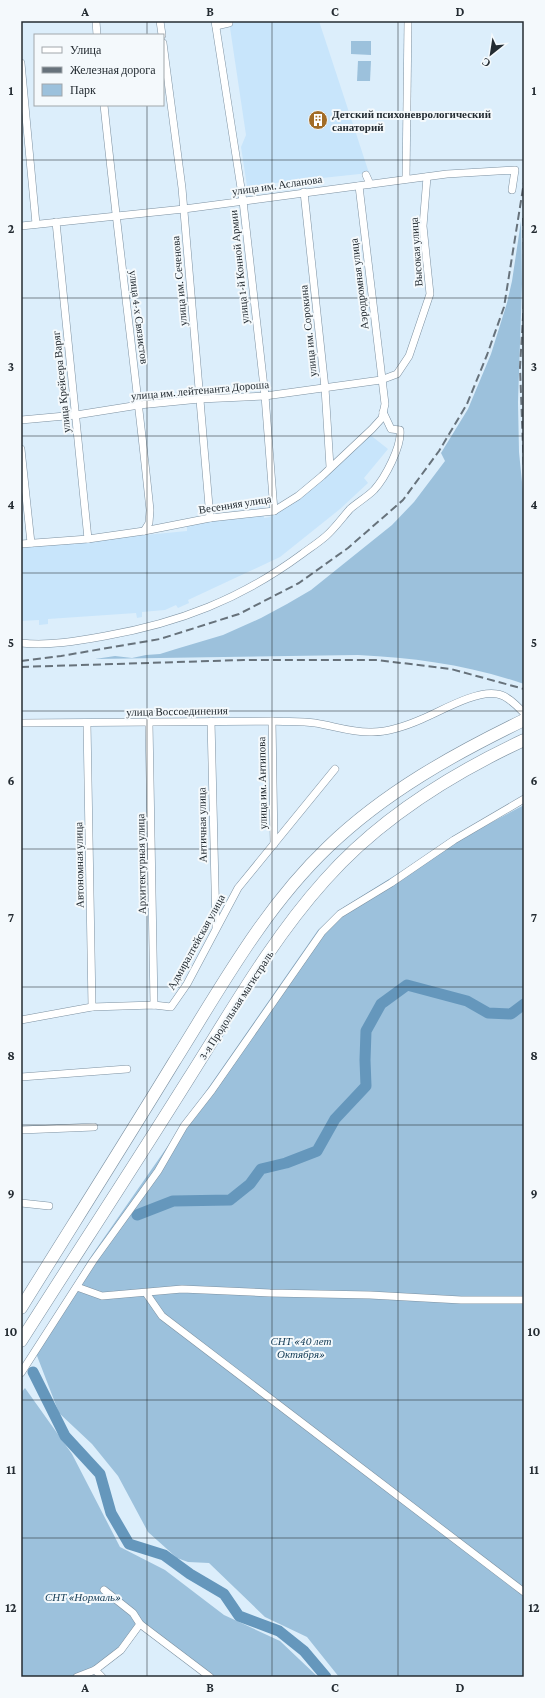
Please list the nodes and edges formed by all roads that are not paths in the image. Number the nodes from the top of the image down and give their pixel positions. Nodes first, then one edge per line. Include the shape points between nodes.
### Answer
1 (96, 21) edge
2 (160, 21) edge
3 (408, 21) edge
4 (229, 23) dead end
5 (216, 24) edge
6 (97, 34) edge
7 (162, 34) edge
8 (164, 51) edge
9 (21, 63) edge
10 (104, 106) edge
11 (366, 175) dead end
12 (427, 177) junction
13 (406, 179) junction
14 (370, 184) junction
15 (359, 186) junction
16 (512, 190) dead end
17 (304, 192) junction
18 (243, 201) junction
19 (184, 209) junction
20 (115, 216) junction
21 (56, 222) junction
22 (36, 224) junction
23 (21, 226) edge
24 (381, 380) junction
25 (325, 388) junction
26 (265, 396) junction
27 (200, 399) junction
28 (139, 405) junction
29 (383, 411) junction
30 (76, 415) junction
31 (21, 420) edge
32 (21, 449) edge
33 (330, 467) junction
34 (274, 511) junction
35 (210, 518) junction
36 (144, 531) junction
37 (88, 539) junction
38 (31, 543) junction
39 (21, 544) edge
40 (21, 643) edge
41 (524, 713) edge
42 (524, 720) edge
43 (211, 721) junction
44 (272, 721) junction
45 (21, 723) edge
46 (149, 723) junction
47 (87, 724) junction
48 (524, 740) edge
49 (335, 770) dead end
50 (524, 799) edge
51 (274, 844) junction
52 (216, 928) junction
53 (154, 1005) junction
54 (92, 1007) junction
55 (21, 1020) edge
56 (127, 1069) dead end
57 (21, 1077) edge
58 (94, 1127) dead end
59 (21, 1130) edge
60 (21, 1203) edge
61 (49, 1206) dead end
62 (77, 1286) junction
63 (146, 1293) junction
64 (524, 1300) edge
65 (21, 1308) edge
66 (21, 1341) edge
67 (21, 1373) edge
68 (104, 1590) dead end
69 (524, 1592) edge
70 (140, 1624) junction
71 (95, 1670) junction
72 (77, 1677) edge
73 (102, 1677) edge
74 (210, 1677) edge

1 - 6 street
2 - 7 street
3 - 13 street
4 - 5 street
5 - 18 street, улица 1-й Конной Армии
8 - 19 street, улица им. Сеченова
9 - 22 street
10 - 20 street, улица 4-х Связистов
11 - 14 street
12 - 13 street, улица им. Асланова
12 - 16 street, улица им. Асланова via 515,170
12 - 24 street, Высокая улица via 423,226 430,294 409,356 396,374
13 - 14 street, улица им. Асланова
14 - 15 street, улица им. Асланова
15 - 17 street, улица им. Асланова
15 - 24 street, Аэродромная улица
17 - 18 street, улица им. Асланова
17 - 25 street, улица им. Сорокина
18 - 19 street, улица им. Асланова
18 - 26 street, улица 1-й Конной Армии
19 - 20 street, улица им. Асланова
19 - 27 street, улица им. Сеченова
20 - 21 street, улица им. Асланова
20 - 28 street, улица 4-х Связистов
21 - 22 street, улица им. Асланова
21 - 30 street, улица Крейсера Варяг
22 - 23 street, улица им. Асланова
24 - 25 street, улица им. лейтенанта Дороша
24 - 29 street via 385,404
25 - 26 street, улица им. лейтенанта Дороша
25 - 33 street, улица им. Сорокина
26 - 27 street, улица им. лейтенанта Дороша
26 - 34 street, улица 1-й Конной Армии
27 - 28 street, улица им. лейтенанта Дороша
27 - 35 street, улица им. Сеченова
28 - 30 street, улица им. лейтенанта Дороша
28 - 36 street, улица 4-х Связистов via 150,510 149,522
29 - 33 street, Весенняя улица via 382,418 372,429
29 - 40 street via 391,429 400,430 401,436 390,466 374,489 326,536 279,571 218,604 184,618 81,640
30 - 31 street, улица им. лейтенанта Дороша
30 - 37 street, улица Крейсера Варяг
32 - 38 street
33 - 34 street, Весенняя улица via 298,496
34 - 35 street, Весенняя улица
35 - 36 street, Весенняя улица
36 - 37 street, Весенняя улица
37 - 38 street, Весенняя улица
38 - 39 street, Весенняя улица
41 - 44 street, улица Воссоединения via 505,697 485,694 390,730 356,732 312,722
42 - 65 highway, 3-я Продольная магистраль via 424,774 368,812 329,846 287,890 225,981
43 - 44 street, улица Воссоединения
43 - 46 street, улица Воссоединения
43 - 52 street, Античная улица
44 - 51 street, улица им. Антипова
45 - 47 street, улица Воссоединения
46 - 47 street, улица Воссоединения
46 - 53 street, Архитектурная улица
47 - 54 street, Автономная улица
48 - 66 highway, 3-я Продольная магистраль via 462,773 406,808 380,828 325,879 283,933 243,992
49 - 51 street, Адмиралтейская улица
50 - 62 street via 454,840 340,914 322,932 184,1126 158,1171
51 - 52 street, Адмиралтейская улица via 238,888
52 - 53 street, Адмиралтейская улица via 187,984 171,1007
53 - 54 street, Адмиралтейская улица
54 - 55 street, Адмиралтейская улица
56 - 57 street
58 - 59 street
60 - 61 street
62 - 63 street via 102,1296
62 - 67 street
63 - 64 street via 182,1289
63 - 69 street via 162,1316
68 - 70 street via 133,1613
70 - 71 street via 121,1650
70 - 74 street
71 - 72 street
71 - 73 street

